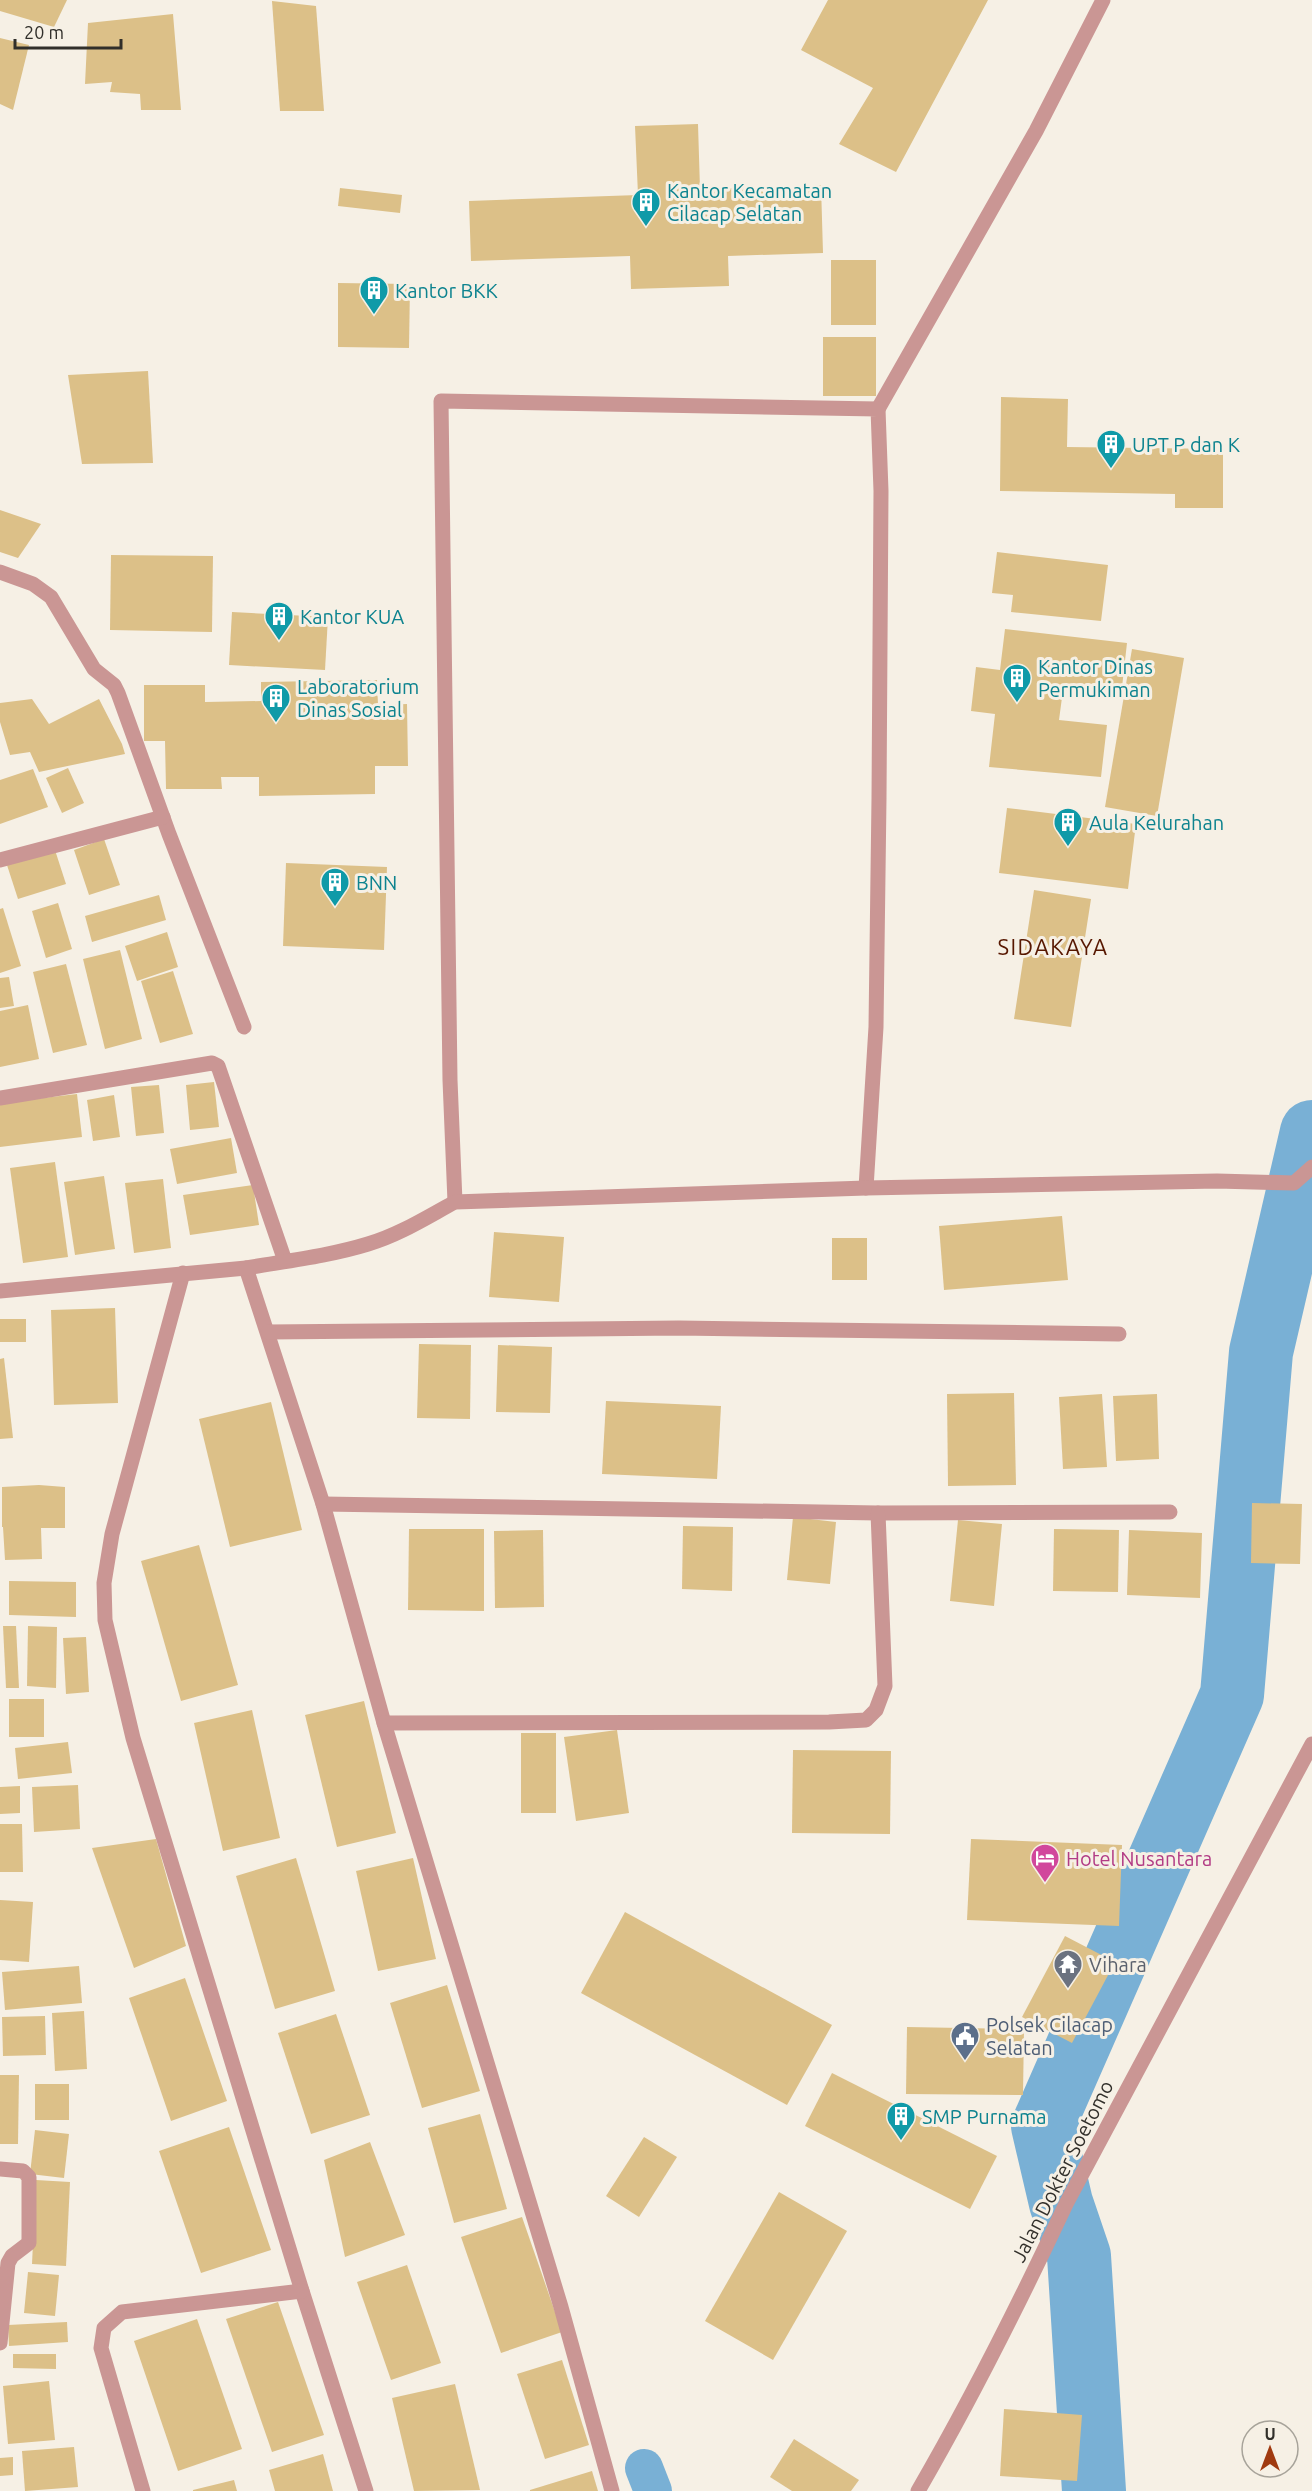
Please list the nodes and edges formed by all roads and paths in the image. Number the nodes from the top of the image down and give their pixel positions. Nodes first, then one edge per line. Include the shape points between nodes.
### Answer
1 (1103, 0) edge
2 (878, 409) junction
3 (0, 572) edge
4 (163, 817) junction
5 (0, 860) edge
6 (244, 1027) dead end
7 (0, 1098) edge
8 (1312, 1167) edge
9 (866, 1188) junction
10 (455, 1202) junction
11 (285, 1261) junction
12 (246, 1268) junction
13 (183, 1273) junction
14 (0, 1291) edge
15 (267, 1332) junction
16 (1119, 1334) dead end
17 (323, 1504) junction
18 (1170, 1512) dead end
19 (878, 1513) junction
20 (384, 1723) junction
21 (1312, 1744) edge
22 (0, 2169) edge
23 (302, 2291) junction
24 (0, 2343) edge
25 (143, 2491) edge
26 (366, 2491) edge
27 (612, 2491) edge
28 (918, 2491) edge

1 - 2 street via 1036,131
2 - 9 street via 881,491 876,1027
2 - 10 street via 441,401
3 - 4 street via 33,584 51,597 94,669 114,685
4 - 5 street
4 - 6 street
7 - 11 street via 218,1066
8 - 9 street via 1294,1183
9 - 10 street
10 - 11 street via 368,1244
11 - 12 street
12 - 13 street
12 - 15 street
13 - 14 street
13 - 23 street via 112,1534 104,1583 105,1620 133,1738
15 - 16 street via 679,1328
15 - 17 street
17 - 19 street
17 - 20 street
18 - 19 street
19 - 20 street via 885,1686 876,1710 866,1720
20 - 27 street via 561,2307
21 - 28 street, Jalan Dokter Soetomo
22 - 24 street via 23,2171 29,2177 30,2191 29,2243 8,2263
23 - 25 street via 122,2312 104,2328 101,2348
23 - 26 street

